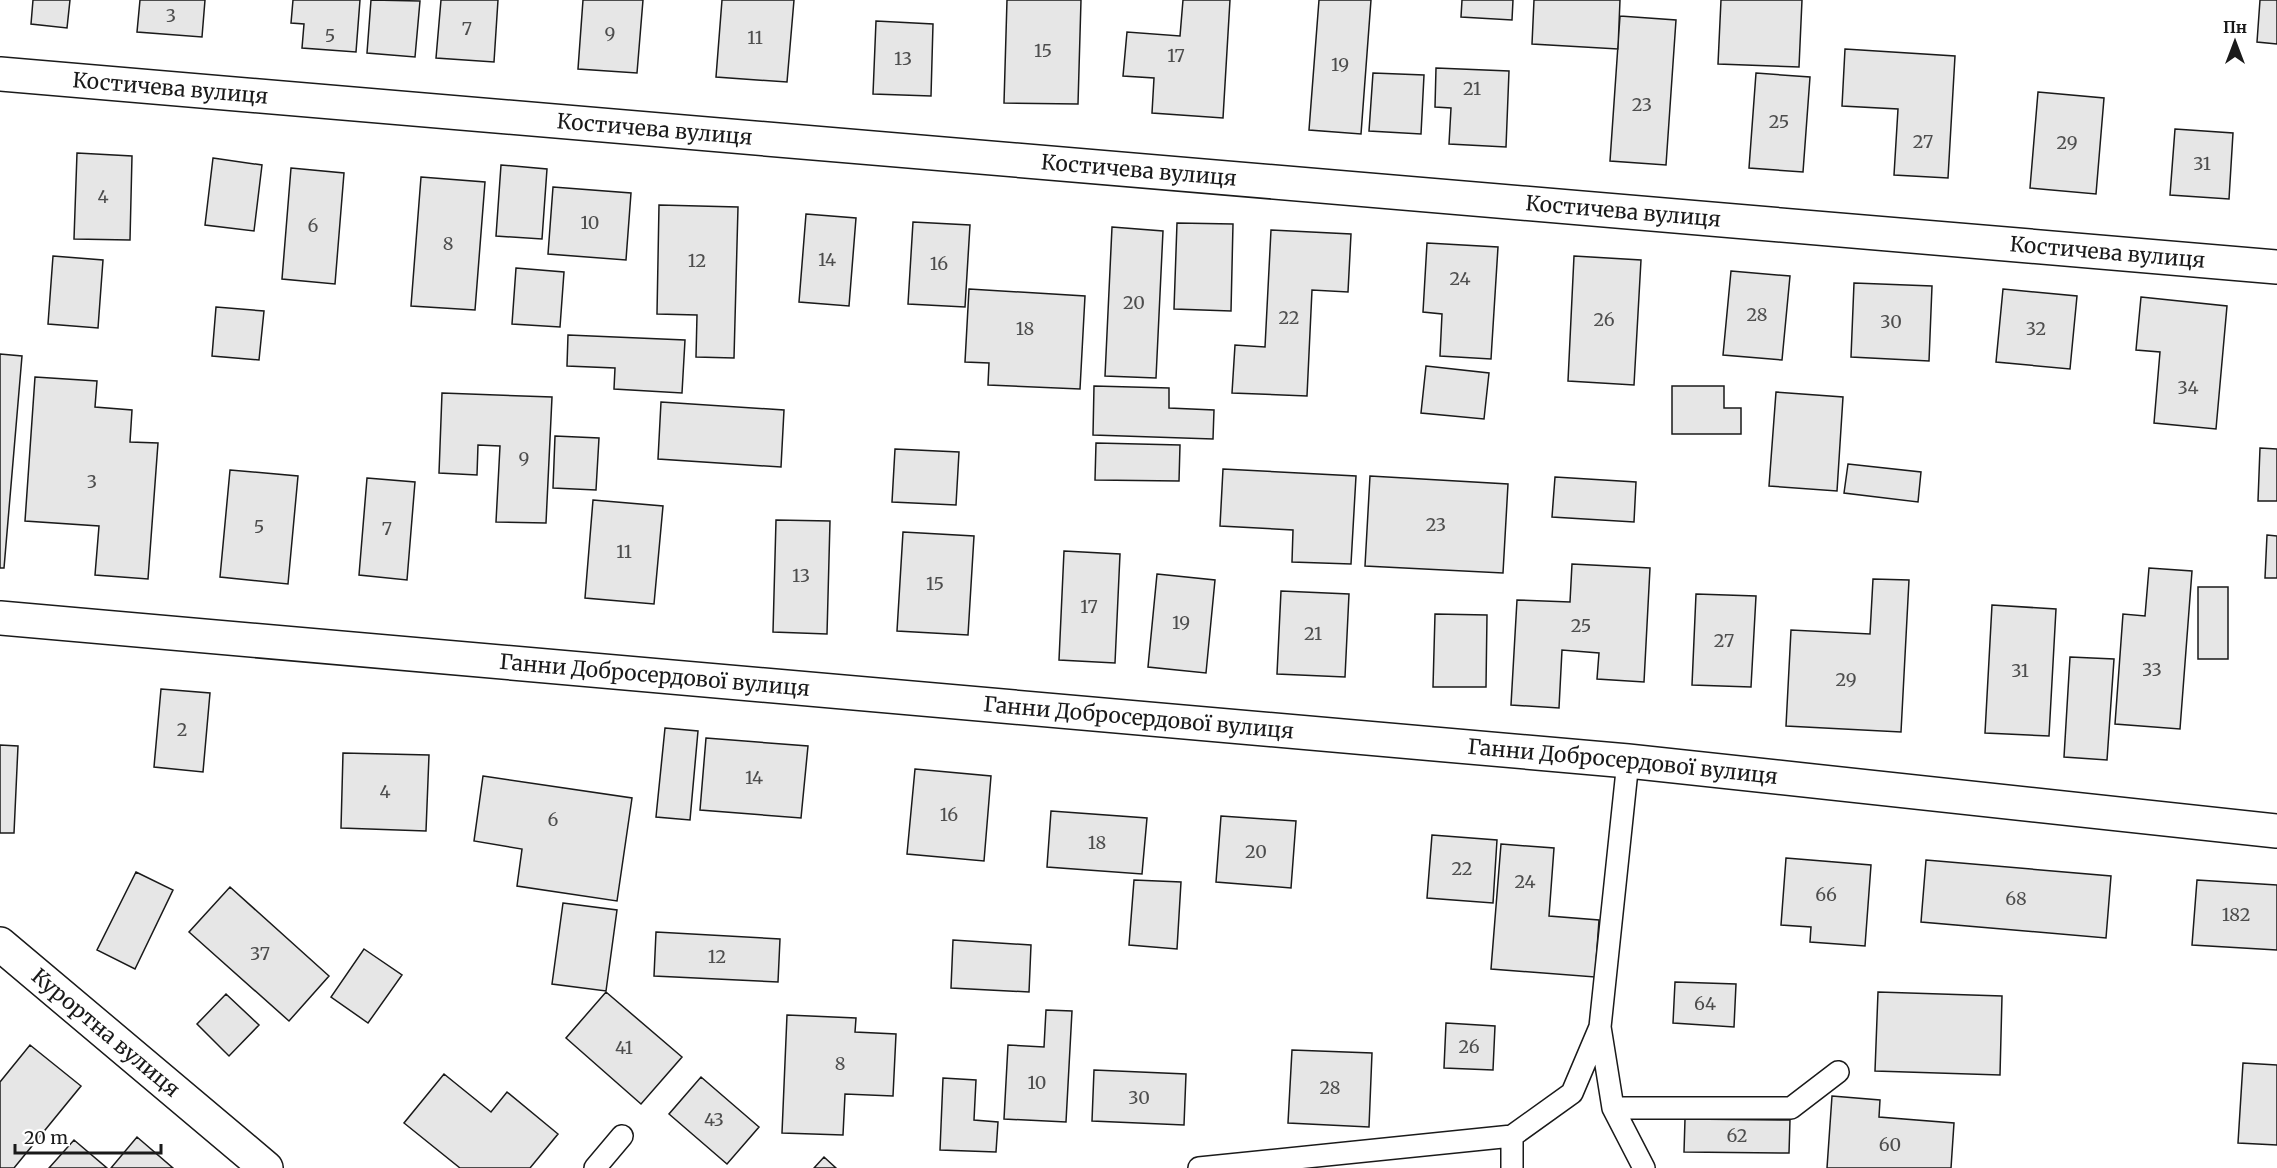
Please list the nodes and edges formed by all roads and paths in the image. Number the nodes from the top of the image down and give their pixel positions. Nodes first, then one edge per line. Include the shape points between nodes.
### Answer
1 (0, 74) edge
2 (2277, 267) edge
3 (0, 618) edge
4 (1628, 761) junction
5 (2277, 831) edge
6 (0, 944) edge
7 (1600, 1027) junction
8 (1838, 1072) dead end
9 (1614, 1108) junction
10 (622, 1136) dead end
11 (1512, 1136) junction
12 (266, 1168) edge
13 (595, 1168) edge
14 (1199, 1168) edge
15 (1512, 1168) edge
16 (1644, 1168) edge

1 - 2 street, Костичева вулиця
3 - 4 street, Ганни Добросердової вулиця
4 - 5 street, Ганни Добросердової вулиця
4 - 7 lane
6 - 12 street, Курортна вулиця
7 - 9 lane
7 - 11 lane via 1572,1093
8 - 9 lane via 1791,1108
9 - 16 lane
10 - 13 lane
11 - 14 lane
11 - 15 lane

